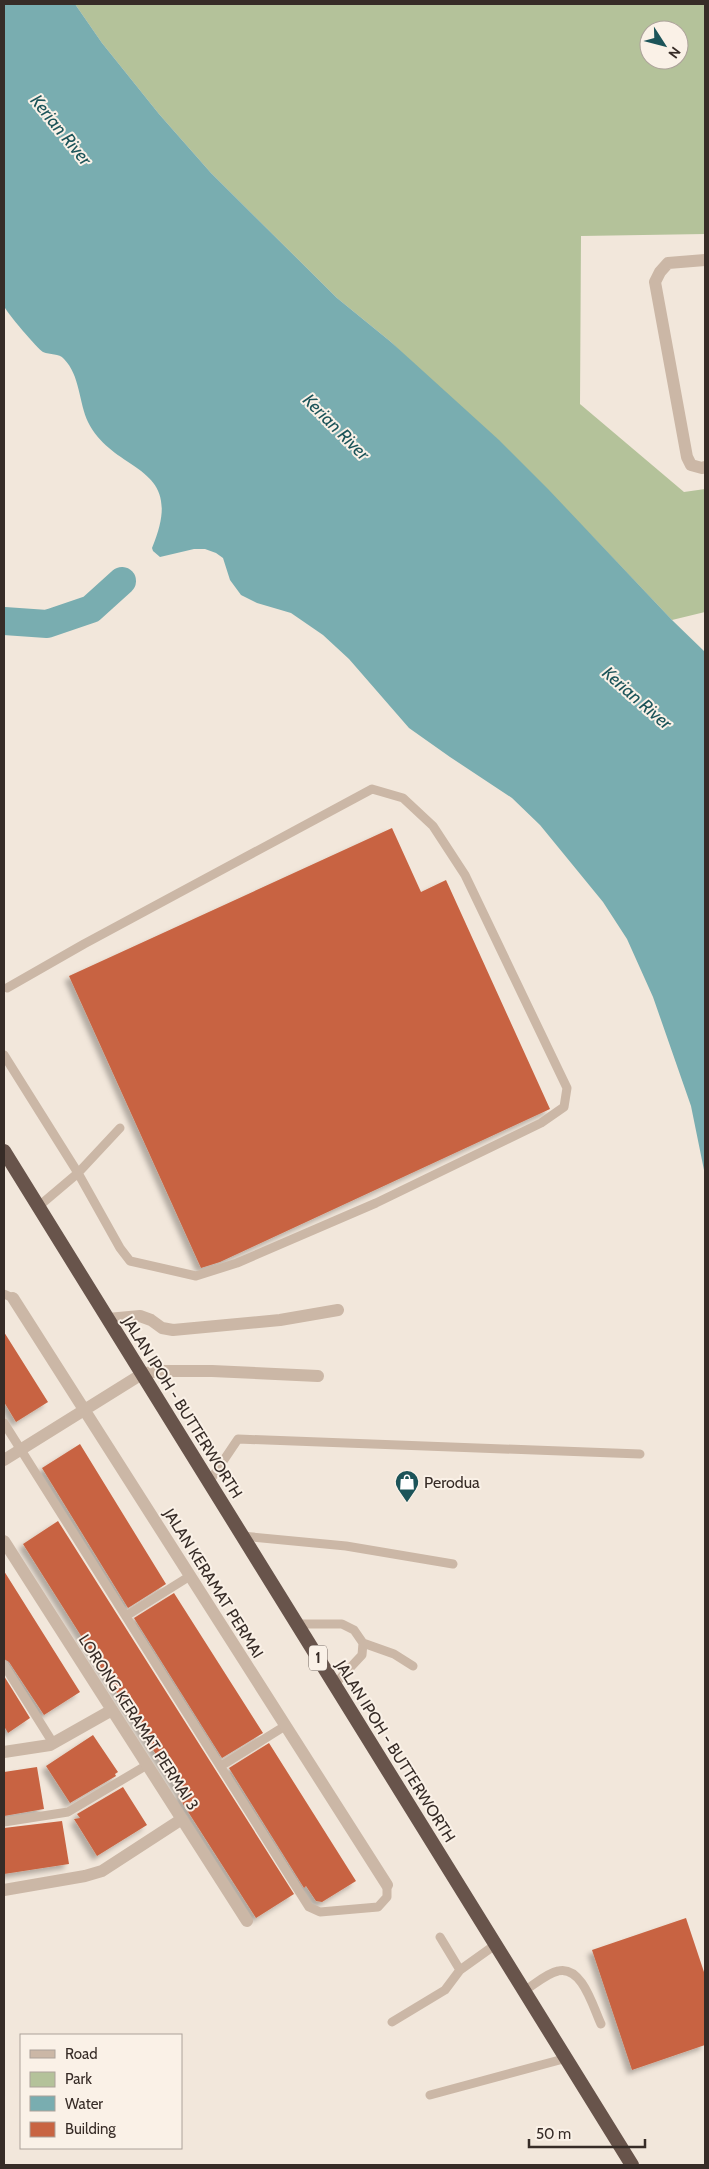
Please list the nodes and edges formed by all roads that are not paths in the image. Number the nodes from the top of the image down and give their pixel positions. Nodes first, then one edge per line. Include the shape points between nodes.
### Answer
1 (705, 260) edge
2 (705, 467) edge
3 (8, 988) dead end
4 (4, 1055) edge
5 (120, 1128) dead end
6 (4, 1151) edge
7 (78, 1173) junction
8 (39, 1206) junction
9 (8, 1296) edge
10 (338, 1310) dead end
11 (108, 1319) junction
12 (142, 1374) junction
13 (318, 1376) dead end
14 (84, 1410) junction
15 (4, 1422) edge
16 (21, 1449) junction
17 (640, 1454) dead end
18 (4, 1460) edge
19 (209, 1482) junction
20 (242, 1536) junction
21 (4, 1541) edge
22 (452, 1564) dead end
23 (190, 1576) junction
24 (126, 1616) junction
25 (296, 1624) junction
26 (363, 1643) junction
27 (4, 1665) edge
28 (413, 1666) dead end
29 (334, 1685) junction
30 (112, 1710) junction
31 (285, 1726) junction
32 (53, 1743) junction
33 (4, 1752) edge
34 (147, 1765) junction
35 (221, 1766) junction
36 (182, 1819) junction
37 (4, 1822) edge
38 (388, 1885) joint
39 (4, 1890) edge
40 (248, 1921) dead end
41 (440, 1938) dead end
42 (495, 1945) junction
43 (460, 1970) junction
44 (524, 1991) junction
45 (392, 2022) dead end
46 (601, 2024) dead end
47 (567, 2058) junction
48 (430, 2095) dead end
49 (632, 2165) edge

1 - 2 street via 668,263 655,282 687,457 691,465
3 - 7 lane via 372,789 403,798 433,826 466,875 567,1088 564,1107 541,1123 488,1150 368,1207 196,1276 130,1261
4 - 7 lane
5 - 7 lane
6 - 8 highway, JALAN IPOH - BUTTERWORTH / 1
7 - 8 lane
8 - 11 highway, JALAN IPOH - BUTTERWORTH / 1
9 - 14 street, JALAN KERAMAT PERMAI
10 - 11 street via 280,1320 173,1330 140,1316
11 - 12 highway, JALAN IPOH - BUTTERWORTH / 1
12 - 13 street via 203,1371
12 - 14 street
12 - 19 highway, JALAN IPOH - BUTTERWORTH / 1
14 - 16 street
14 - 23 street, JALAN KERAMAT PERMAI
15 - 16 lane
16 - 18 street
16 - 24 lane
17 - 19 lane via 238,1439
19 - 20 highway, JALAN IPOH - BUTTERWORTH / 1
20 - 22 lane via 346,1546
20 - 25 highway, JALAN IPOH - BUTTERWORTH / 1
21 - 30 street, LORONG KERAMAT PERMAI 3
23 - 24 lane
23 - 31 street, JALAN KERAMAT PERMAI
24 - 35 lane
25 - 26 lane via 342,1624 354,1630
25 - 29 highway, JALAN IPOH - BUTTERWORTH / 1
26 - 28 lane via 394,1654
26 - 29 lane via 362,1655
27 - 32 lane
29 - 42 highway, JALAN IPOH - BUTTERWORTH / 1
30 - 32 street
30 - 34 street, LORONG KERAMAT PERMAI 3
31 - 35 lane
31 - 38 street, JALAN KERAMAT PERMAI
32 - 33 street
34 - 36 street, LORONG KERAMAT PERMAI 3
34 - 37 lane via 68,1812
35 - 38 lane via 309,1907 320,1912 378,1907 387,1897
36 - 39 street via 102,1871
36 - 40 street, LORONG KERAMAT PERMAI 3
41 - 43 lane
42 - 43 lane
42 - 44 highway, JALAN IPOH - BUTTERWORTH / 1
43 - 45 lane via 445,1990
44 - 46 lane via 557,1971 568,1971 580,1979
44 - 47 highway, JALAN IPOH - BUTTERWORTH / 1
47 - 48 lane
47 - 49 highway, JALAN IPOH - BUTTERWORTH / 1

